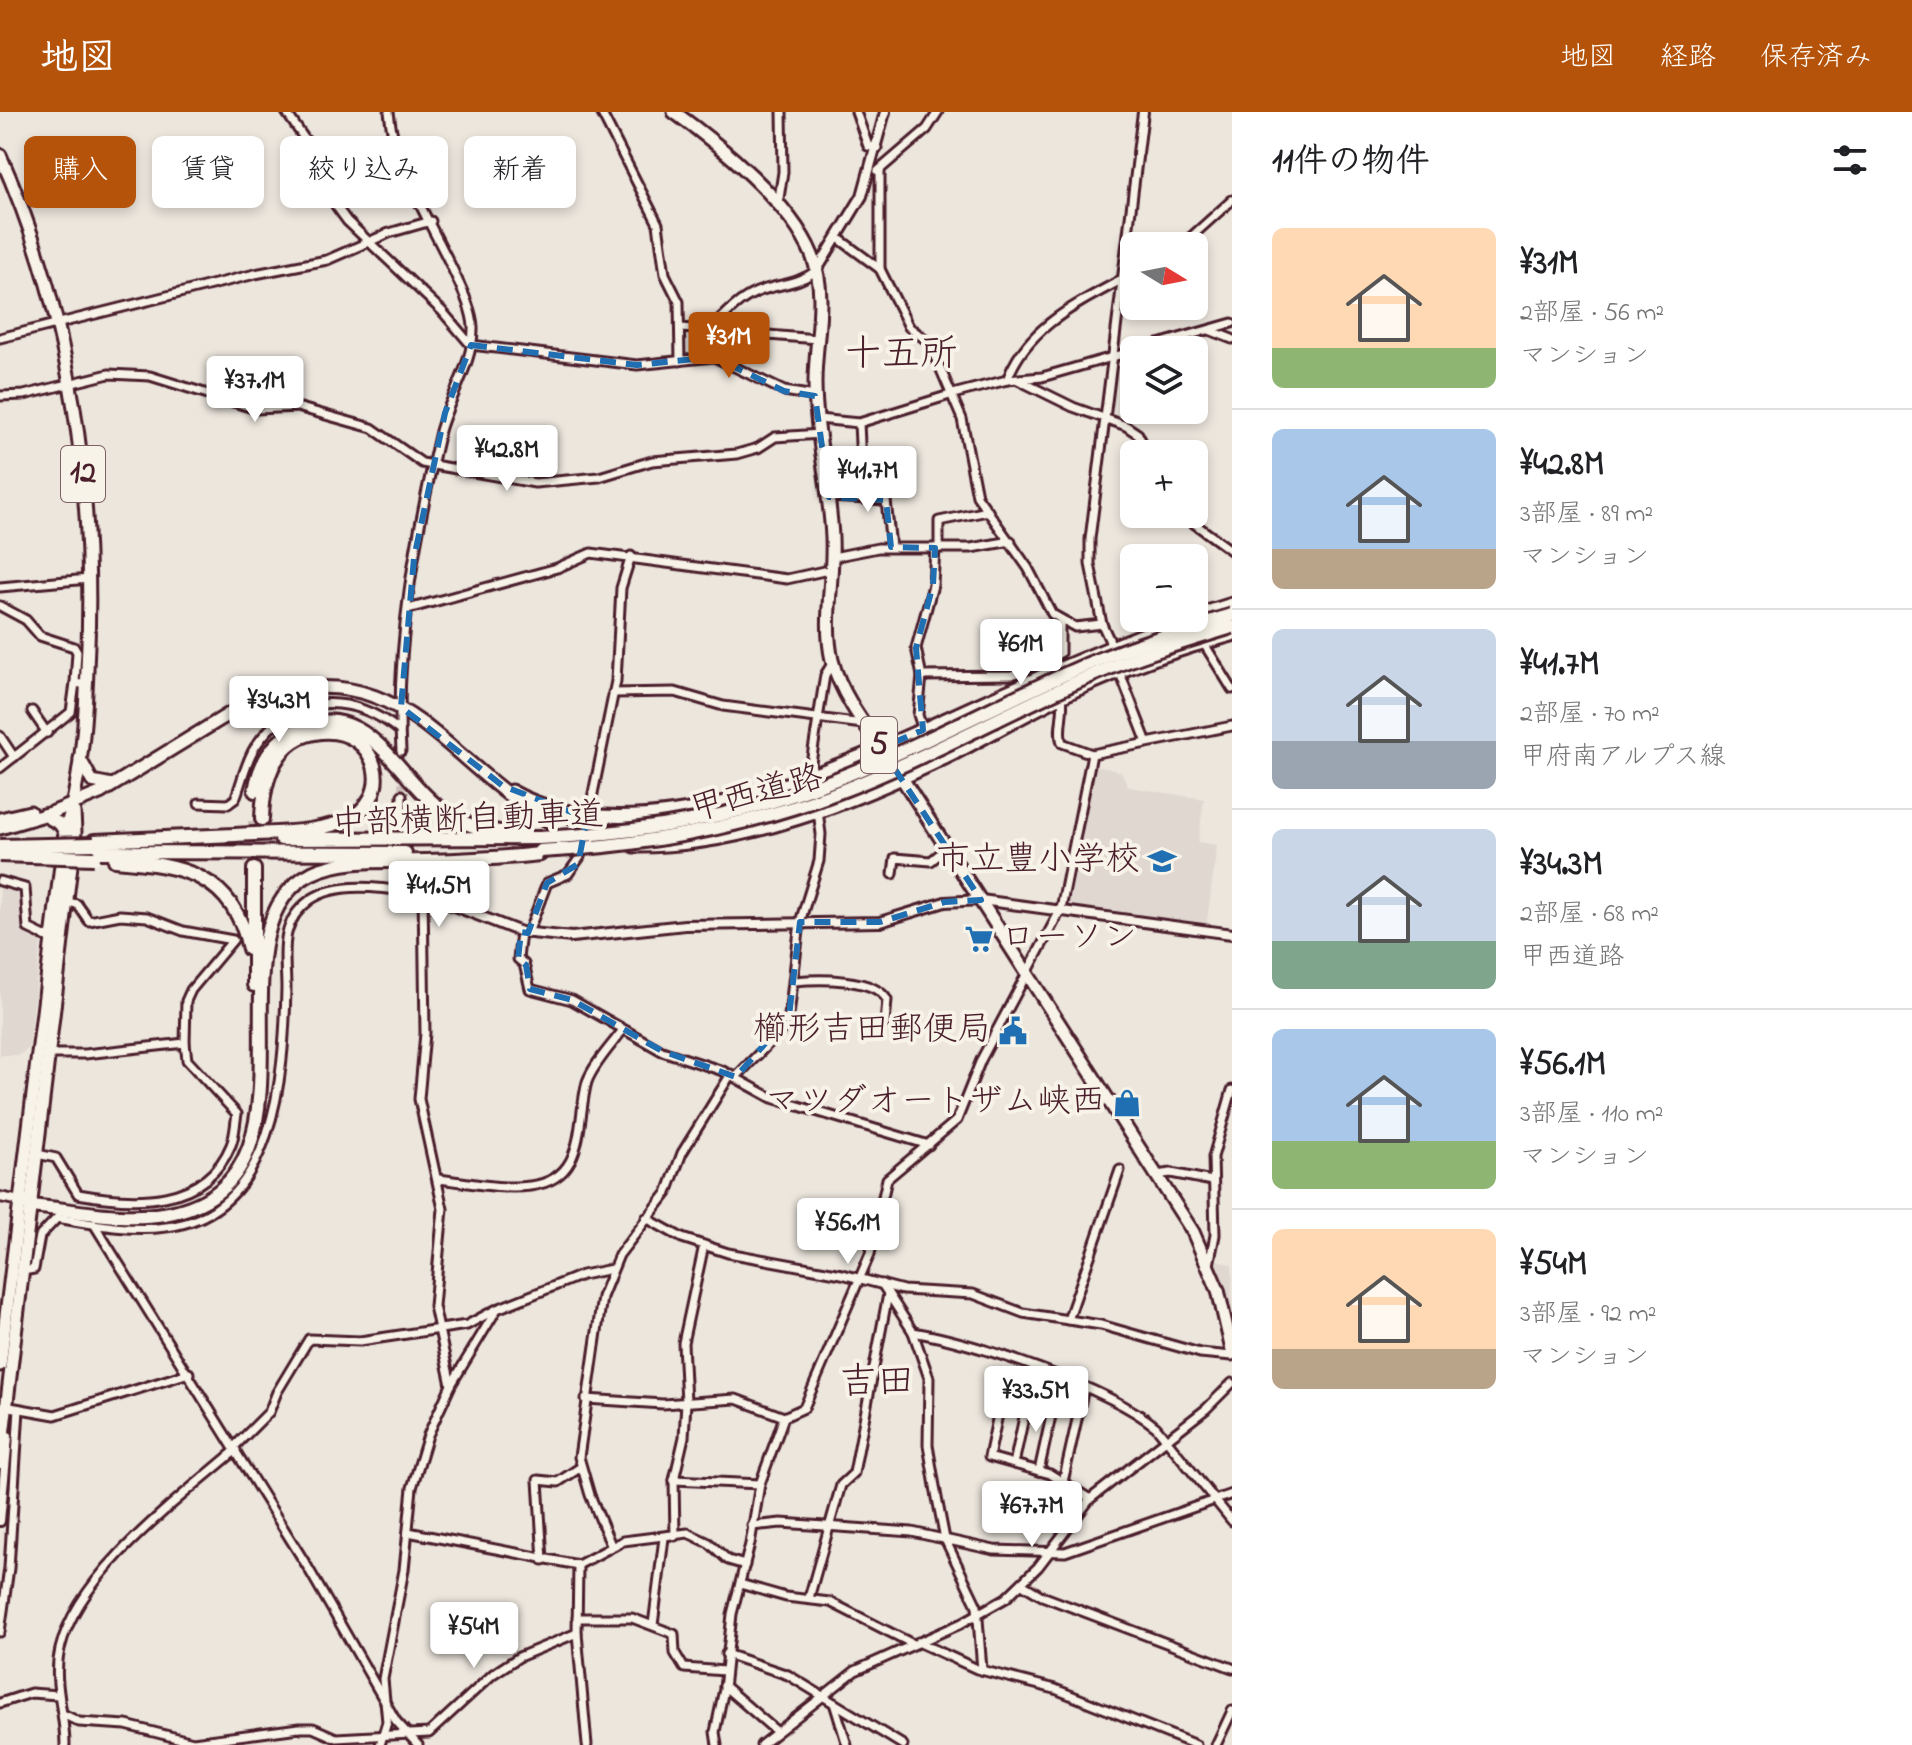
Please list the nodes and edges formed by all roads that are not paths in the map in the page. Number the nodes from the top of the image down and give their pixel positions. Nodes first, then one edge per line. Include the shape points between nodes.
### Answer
1 (286, 112) edge
2 (389, 112) edge
3 (601, 112) edge
4 (674, 112) edge
5 (782, 112) edge
6 (856, 112) edge
7 (885, 112) edge
8 (938, 112) edge
9 (1143, 112) edge
10 (877, 148) junction
11 (1138, 153) joint
12 (0, 155) edge
13 (876, 171) junction
14 (1232, 200) edge
15 (778, 206) junction
16 (431, 221) junction
17 (1127, 232) edge
18 (1197, 232) edge
19 (838, 238) junction
20 (371, 243) junction
21 (880, 269) junction
22 (817, 270) junction
23 (1120, 280) edge
24 (1120, 288) edge
25 (1232, 323) edge
26 (56, 324) junction
27 (681, 328) junction
28 (711, 329) junction
29 (1209, 330) junction
30 (0, 338) edge
31 (817, 339) junction
32 (1232, 339) edge
33 (471, 345) junction
34 (1112, 355) junction
35 (714, 357) junction
36 (680, 361) junction
37 (1012, 380) junction
38 (70, 385) junction
39 (953, 394) junction
40 (0, 396) edge
41 (815, 396) junction
42 (818, 419) junction
43 (1104, 419) junction
44 (859, 423) junction
45 (821, 434) junction
46 (1141, 440) edge
47 (432, 465) junction
48 (829, 497) junction
49 (858, 497) junction
50 (988, 511) junction
51 (1200, 528) edge
52 (1011, 541) junction
53 (891, 547) junction
54 (937, 548) junction
55 (1232, 551) edge
56 (631, 556) junction
57 (833, 563) junction
58 (90, 579) junction
59 (0, 587) edge
60 (1232, 604) edge
61 (0, 606) edge
62 (408, 609) junction
63 (1208, 612) edge
64 (1232, 615) edge
65 (1060, 622) junction
66 (1102, 624) junction
67 (1232, 627) edge
68 (1149, 632) edge
69 (1232, 635) edge
70 (1203, 642) junction
71 (1113, 645) junction
72 (833, 662) junction
73 (1119, 672) junction
74 (922, 676) junction
75 (81, 684) junction
76 (1232, 689) edge
77 (613, 693) junction
78 (1062, 697) junction
79 (401, 707) junction
80 (32, 711) dead end
81 (818, 718) junction
82 (865, 724) junction
83 (1232, 726) edge
84 (923, 730) junction
85 (400, 731) junction
86 (47, 733) junction
87 (0, 736) edge
88 (1146, 740) junction
89 (881, 748) junction
90 (401, 751) tunnel mouth
91 (1092, 754) junction
92 (14, 757) junction
93 (80, 759) junction
94 (0, 768) edge
95 (477, 768) junction
96 (813, 774) junction
97 (902, 777) junction
98 (112, 785) junction
99 (402, 795) tunnel mouth
100 (74, 803) junction
101 (199, 803) dead end
102 (818, 811) junction
103 (44, 815) junction
104 (587, 816) junction
105 (0, 819) edge
106 (402, 819) tunnel mouth
107 (0, 828) edge
108 (65, 832) junction
109 (583, 837) junction
110 (539, 844) junction
111 (947, 848) junction
112 (94, 849) junction
113 (0, 850) edge
114 (258, 869) tunnel mouth
115 (893, 874) dead end
116 (402, 880) tunnel mouth
117 (0, 881) edge
118 (402, 891) junction
119 (423, 894) junction
120 (981, 900) junction
121 (67, 902) junction
122 (1061, 909) junction
123 (800, 922) junction
124 (525, 932) junction
125 (1232, 934) edge
126 (51, 939) junction
127 (1026, 973) junction
128 (257, 976) junction
129 (794, 981) junction
130 (885, 1024) dead end
131 (622, 1031) junction
132 (185, 1043) junction
133 (43, 1054) junction
134 (733, 1076) junction
135 (1232, 1090) edge
136 (930, 1145) junction
137 (37, 1154) junction
138 (1120, 1170) dead end
139 (1156, 1175) junction
140 (438, 1179) junction
141 (1212, 1181) junction
142 (0, 1197) edge
143 (28, 1202) junction
144 (646, 1218) junction
145 (94, 1224) junction
146 (704, 1245) junction
147 (1209, 1266) junction
148 (612, 1269) junction
149 (23, 1271) junction
150 (860, 1279) junction
151 (882, 1284) junction
152 (888, 1294) junction
153 (8, 1303) junction
154 (497, 1309) junction
155 (1068, 1320) junction
156 (437, 1328) junction
157 (16, 1332) junction
158 (913, 1332) junction
159 (0, 1351) edge
160 (1232, 1353) edge
161 (0, 1365) edge
162 (189, 1373) junction
163 (1059, 1379) junction
164 (1232, 1383) edge
165 (451, 1385) junction
166 (1084, 1388) junction
167 (1028, 1398) junction
168 (586, 1399) junction
169 (686, 1402) junction
170 (1052, 1404) junction
171 (14, 1408) junction
172 (784, 1417) junction
173 (1167, 1441) junction
174 (235, 1449) junction
175 (1, 1458) edge
176 (1014, 1464) junction
177 (581, 1467) junction
178 (1039, 1471) junction
179 (674, 1480) junction
180 (1063, 1482) junction
181 (760, 1484) junction
182 (1232, 1494) edge
183 (1090, 1499) junction
184 (1215, 1500) junction
185 (0, 1521) edge
186 (1232, 1521) edge
187 (752, 1526) junction
188 (829, 1526) junction
189 (408, 1532) junction
190 (675, 1536) junction
191 (664, 1538) junction
192 (945, 1539) junction
193 (611, 1545) junction
194 (1050, 1551) junction
195 (543, 1560) junction
196 (578, 1565) junction
197 (745, 1565) junction
198 (740, 1584) junction
199 (1022, 1584) junction
200 (809, 1598) junction
201 (979, 1615) junction
202 (577, 1618) junction
203 (653, 1625) junction
204 (0, 1632) edge
205 (577, 1633) junction
206 (916, 1643) junction
207 (726, 1654) junction
208 (1232, 1668) edge
209 (982, 1670) junction
210 (725, 1671) junction
211 (724, 1686) junction
212 (58, 1695) junction
213 (823, 1695) junction
214 (385, 1698) junction
215 (0, 1703) edge
216 (834, 1703) junction
217 (1232, 1711) edge
218 (65, 1715) junction
219 (776, 1731) junction
220 (410, 1736) junction
221 (245, 1741) edge
222 (382, 1741) edge
223 (586, 1743) edge
224 (65, 1745) edge
225 (418, 1745) edge
226 (717, 1745) edge
227 (761, 1745) edge
228 (847, 1745) edge
229 (903, 1745) edge
230 (1196, 1745) edge
231 (1216, 1745) edge

1 - 20 street via 317,157 336,206
2 - 16 street via 401,157
3 - 27 street via 658,224
4 - 15 main road, 5 via 720,148
5 - 15 street
6 - 10 street via 868,146
7 - 10 street
8 - 13 street via 927,129
9 - 11 street
10 - 13 street
11 - 17 street
12 - 26 main road, 12
13 - 19 street
13 - 21 street
14 - 18 street
15 - 22 main road, 5
16 - 20 street
16 - 33 street via 473,324
19 - 21 street
19 - 22 street
20 - 26 street via 327,260
20 - 33 street
21 - 39 street via 909,327 929,342
22 - 28 street via 792,284 746,297
22 - 31 main road, 5
23 - 37 street via 1091,294 1025,344
24 - 34 street
25 - 29 street
26 - 30 street
26 - 38 main road, 12
27 - 28 street
27 - 36 street
28 - 31 street
28 - 35 street
29 - 32 street
29 - 34 street
31 - 41 main road, 5
33 - 36 street via 637,365
33 - 47 street
34 - 37 street via 1042,377
34 - 43 street
35 - 36 street
35 - 41 street via 784,391
37 - 39 street
37 - 43 street
38 - 40 street
38 - 47 street via 109,374 150,376 256,409 310,409 381,432
38 - 58 main road, 12
39 - 44 street
39 - 50 street via 977,496
41 - 42 main road, 5
42 - 44 street
42 - 45 main road, 5
43 - 46 street
43 - 66 street via 1090,539
44 - 49 street
45 - 47 street via 775,437 737,454 681,456 567,481 535,483
45 - 48 main road, 5
47 - 62 street
48 - 49 street
48 - 57 main road, 5
49 - 53 street via 886,500
50 - 52 street
50 - 54 street via 939,521
51 - 55 street
52 - 54 street
52 - 65 street
53 - 54 street
53 - 57 street
54 - 74 street via 916,648
56 - 57 street via 787,579
56 - 62 street via 591,553 557,568
56 - 77 street via 621,588
57 - 72 main road, 5
58 - 59 street
58 - 75 main road, 12
60 - 63 main road
61 - 75 street via 26,620 40,636 74,647
62 - 79 street
64 - 110 highway, 中部横断自動車道, bridge via 1090,663 831,782 699,820
65 - 66 street via 1085,628
65 - 74 street via 1060,653 1012,675
66 - 71 street
67 - 110 highway, 中部横断自動車道, bridge via 1095,674 833,794 719,828 597,848
68 - 71 main road, 甲西道路
69 - 70 main road, 甲西道路
70 - 73 main road, 甲西道路
70 - 76 street
71 - 73 street
71 - 84 main road, 甲西道路
72 - 81 street via 825,675
72 - 82 main road, 5
73 - 78 main road, 甲西道路
73 - 88 street
74 - 84 street via 918,715
75 - 86 street via 71,712
75 - 93 main road, 12
77 - 81 street via 675,692 723,706
77 - 104 street
78 - 91 street via 1062,743
78 - 97 main road, 甲西道路
79 - 85 street
79 - 95 main road, 甲西道路
79 - 98 main road, 甲西道路 via 339,687 271,694 221,717
80 - 86 street
81 - 82 street
81 - 96 street
82 - 89 main road, 5
83 - 88 street
84 - 89 main road, 甲西道路
85 - 90 street
85 - 101 street via 359,706 319,703 267,733 255,747 235,799 228,804
86 - 92 street
87 - 92 street
88 - 91 street
89 - 96 main road, 甲西道路
89 - 97 main road, 5
91 - 122 street
92 - 94 street
93 - 98 main road via 92,781
93 - 100 main road, 12
95 - 104 main road, 甲西道路 via 530,801
95 - 109 main road, 甲西道路 via 524,808
96 - 104 main road, 甲西道路 via 696,807 628,817
97 - 102 main road, 甲西道路
97 - 111 main road, 5
98 - 100 main road, 甲西道路
99 - 106 street
100 - 103 main road, 甲西道路
100 - 105 main road, 甲西道路
100 - 108 main road, 12
100 - 121 main road, 12
102 - 109 main road, 甲西道路 via 678,845 631,846
102 - 123 street via 819,861
103 - 107 main road, 甲西道路
103 - 108 main road
104 - 109 street
108 - 126 main road, 12
109 - 124 street via 574,870 543,889
110 - 112 highway, 中部横断自動車道
110 - 112 highway via 457,819 432,802 373,739 333,723 305,726 270,753 257,781 258,819 270,769 287,746 321,732 358,739 372,756 377,777 373,796 360,812 331,825
110 - 128 highway via 357,862 311,874 289,891 276,913
111 - 115 street via 931,861 895,858
111 - 120 main road, 5
112 - 113 highway, 中部横断自動車道, bridge
112 - 113 highway, 中部横断自動車道, bridge via 33,845
112 - 128 highway via 212,883 236,913
114 - 128 highway
116 - 118 street
117 - 126 street via 25,888 28,928
118 - 119 street
118 - 145 street via 328,891 297,913 278,941 286,986 281,1070 262,1151 231,1197 182,1224
119 - 124 street
119 - 140 street via 425,1033 419,1099
120 - 122 street
120 - 123 street via 945,902 880,922
120 - 127 main road, 5
121 - 132 street via 77,904 89,921 147,917 183,931 235,940 191,990
121 - 133 main road, 12
122 - 125 street
122 - 127 street
123 - 124 street via 685,925 572,937
123 - 129 street
124 - 131 street via 518,959 530,989 572,1000
126 - 133 main road, 12
127 - 136 street via 957,1120
127 - 139 main road, 5
128 - 143 highway via 250,1122 240,1152 221,1177 194,1197 146,1210
129 - 130 street via 839,980 872,988 887,1000
129 - 134 street via 785,1025
131 - 134 street
131 - 140 street via 587,1081 579,1147 557,1173 522,1187
132 - 133 street
132 - 137 street via 187,1060 237,1114 231,1145 196,1185 154,1201 78,1194 56,1158
133 - 137 main road, 12
133 - 143 main road, 12
134 - 136 street via 789,1104
134 - 144 street via 682,1153 667,1193
135 - 141 street via 1213,1157
136 - 150 street via 887,1179
137 - 143 main road, 12
138 - 155 street
139 - 141 street
139 - 147 main road, 5
140 - 156 street via 444,1224 435,1282
141 - 147 street via 1215,1235
142 - 143 street
143 - 149 main road, 12
143 - 153 main road, 12
144 - 146 street
144 - 148 street
145 - 149 street via 57,1218 40,1236 34,1269
145 - 162 street
146 - 150 street
146 - 169 street via 683,1343
147 - 160 main road, 5
148 - 154 street via 582,1275
148 - 168 street via 602,1297
149 - 157 main road, 12
150 - 151 street
150 - 172 street via 804,1408
151 - 152 street
151 - 155 street via 973,1294 1023,1313
152 - 158 street
152 - 188 street via 854,1473 841,1485
153 - 159 street
153 - 161 main road, 12
154 - 156 street via 467,1325
154 - 165 street
155 - 160 street via 1200,1353
156 - 165 street
156 - 174 street via 351,1341 309,1339 269,1412
157 - 171 street
157 - 175 main road, 12
158 - 163 street via 991,1352
158 - 192 street via 929,1378 928,1445
162 - 171 street via 55,1415
162 - 174 street
163 - 166 street
163 - 170 street
164 - 173 street
165 - 189 street via 417,1466
166 - 173 street via 1142,1416
166 - 180 street
167 - 170 street
167 - 176 street
167 - 176 street via 1003,1391 989,1457
168 - 169 street
168 - 177 street
169 - 172 street via 736,1399
169 - 179 street
170 - 178 street
171 - 185 street
171 - 204 street via 9,1568
172 - 181 street
173 - 183 street
173 - 184 street
174 - 212 street via 104,1572 70,1623 60,1650
174 - 214 street
176 - 178 street
177 - 193 street
177 - 195 street via 558,1482 538,1480
178 - 180 street
179 - 181 street
179 - 190 street
180 - 183 street
181 - 187 street
182 - 184 street
183 - 194 street
184 - 186 street
184 - 194 street via 1091,1544
187 - 188 street
187 - 197 street
188 - 192 street
188 - 200 street
189 - 195 street
189 - 214 street via 383,1679
190 - 191 street
190 - 197 street via 695,1535 728,1560
191 - 193 street
191 - 203 street
192 - 194 street via 1008,1552
192 - 201 street
193 - 196 street
194 - 199 street
195 - 196 street
196 - 202 street
197 - 198 street
198 - 200 street
198 - 207 street
199 - 201 street
199 - 208 street
200 - 206 street via 830,1602
201 - 206 street
201 - 209 street
202 - 203 street via 632,1618
202 - 205 street
203 - 210 street via 674,1634 675,1653 684,1668
205 - 220 street via 519,1657 493,1674 436,1730
205 - 223 street
206 - 209 street
206 - 213 street via 855,1671
207 - 210 street
207 - 213 street via 788,1675
209 - 230 street via 1055,1689
210 - 211 street
211 - 219 street
211 - 226 street
212 - 215 street via 31,1693
212 - 218 street
213 - 216 street
213 - 219 street
214 - 220 street
214 - 222 street
216 - 228 street
216 - 229 street
217 - 231 street
218 - 221 street via 181,1741
218 - 224 street
219 - 227 street
220 - 222 street
220 - 225 street
221 - 222 street via 299,1728 336,1738

